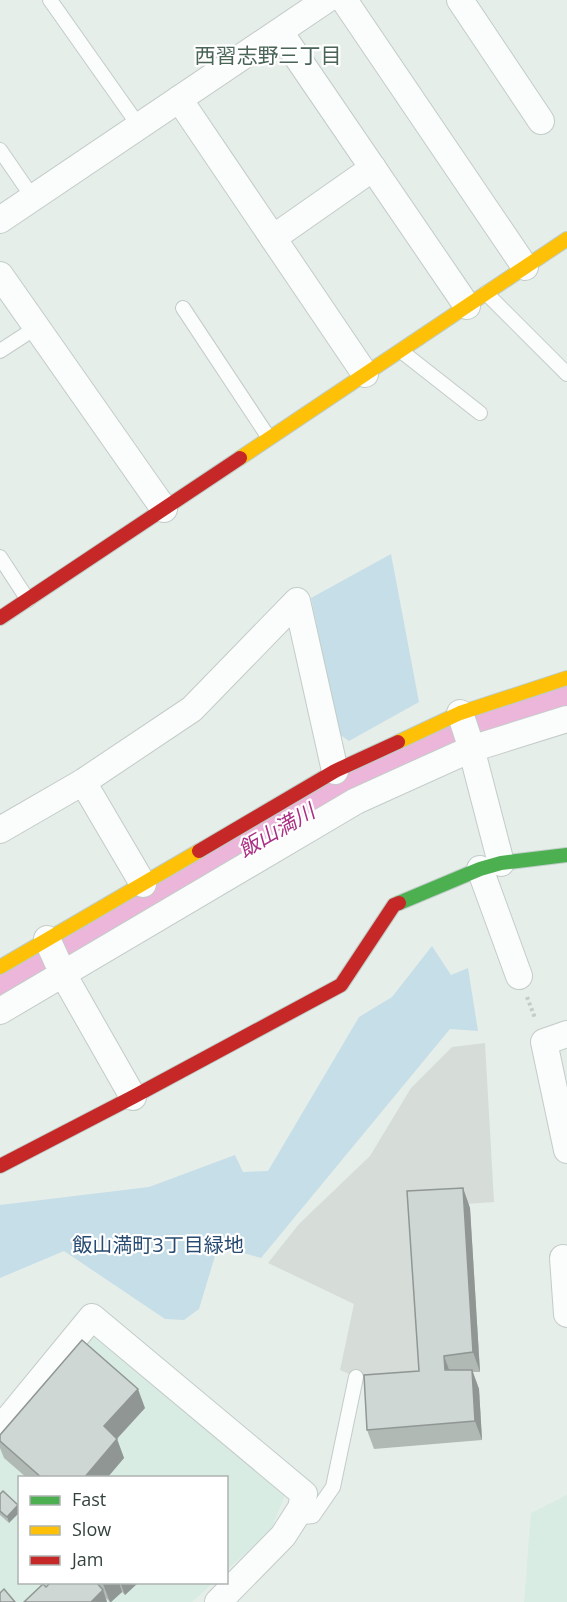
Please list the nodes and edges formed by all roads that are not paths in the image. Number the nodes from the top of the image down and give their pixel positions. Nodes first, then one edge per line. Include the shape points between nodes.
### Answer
1 (50, 0) edge
2 (330, 0) edge
3 (460, 0) edge
4 (280, 32) junction
5 (179, 99) junction
6 (541, 121) dead end
7 (138, 126) junction
8 (0, 150) edge
9 (373, 168) junction
10 (33, 198) junction
11 (0, 220) edge
12 (273, 238) junction
13 (567, 239) edge
14 (525, 267) junction
15 (0, 275) edge
16 (477, 299) junction
17 (183, 308) dead end
18 (37, 327) junction
19 (401, 350) junction
20 (0, 351) edge
21 (365, 374) junction
22 (567, 374) edge
23 (480, 412) dead end
24 (269, 438) junction
25 (164, 509) junction
26 (0, 557) edge
27 (28, 600) junction
28 (0, 618) edge
29 (567, 678) edge
30 (567, 719) edge
31 (466, 732) junction
32 (335, 771) junction
33 (83, 782) junction
34 (0, 830) edge
35 (567, 855) edge
36 (491, 866) junction
37 (143, 884) junction
38 (49, 944) junction
39 (0, 967) edge
40 (63, 974) junction
41 (519, 975) dead end
42 (0, 1011) edge
43 (550, 1034) edge
44 (133, 1097) junction
45 (567, 1150) edge
46 (0, 1166) edge
47 (558, 1258) edge
48 (567, 1314) edge
49 (356, 1377) dead end
50 (0, 1429) edge
51 (294, 1518) junction
52 (218, 1602) edge

1 - 7 lane
2 - 4 street
2 - 14 street
3 - 6 street
4 - 5 street
4 - 9 street
5 - 7 street
5 - 12 street
7 - 10 street
8 - 10 lane
9 - 12 street
9 - 16 street
10 - 11 street
12 - 21 street
13 - 14 street
14 - 16 street
15 - 18 street
16 - 19 street
16 - 22 lane
17 - 24 lane
18 - 20 lane
18 - 25 street
19 - 21 street
19 - 23 lane
21 - 24 street
24 - 25 street
25 - 27 street
26 - 27 lane
27 - 28 street
29 - 31 street
30 - 31 street
31 - 32 street
31 - 36 street
31 - 40 street
32 - 33 street via 297,601 192,709
32 - 37 street
33 - 34 street
33 - 37 street
35 - 36 street
36 - 41 street
36 - 44 street via 394,905 341,985
37 - 38 street
38 - 39 street
38 - 40 street
40 - 42 street
40 - 44 street
43 - 45 street
44 - 46 street
47 - 48 street
49 - 51 lane via 333,1487 314,1516
50 - 51 street via 92,1317 304,1494
51 - 52 street via 283,1536

